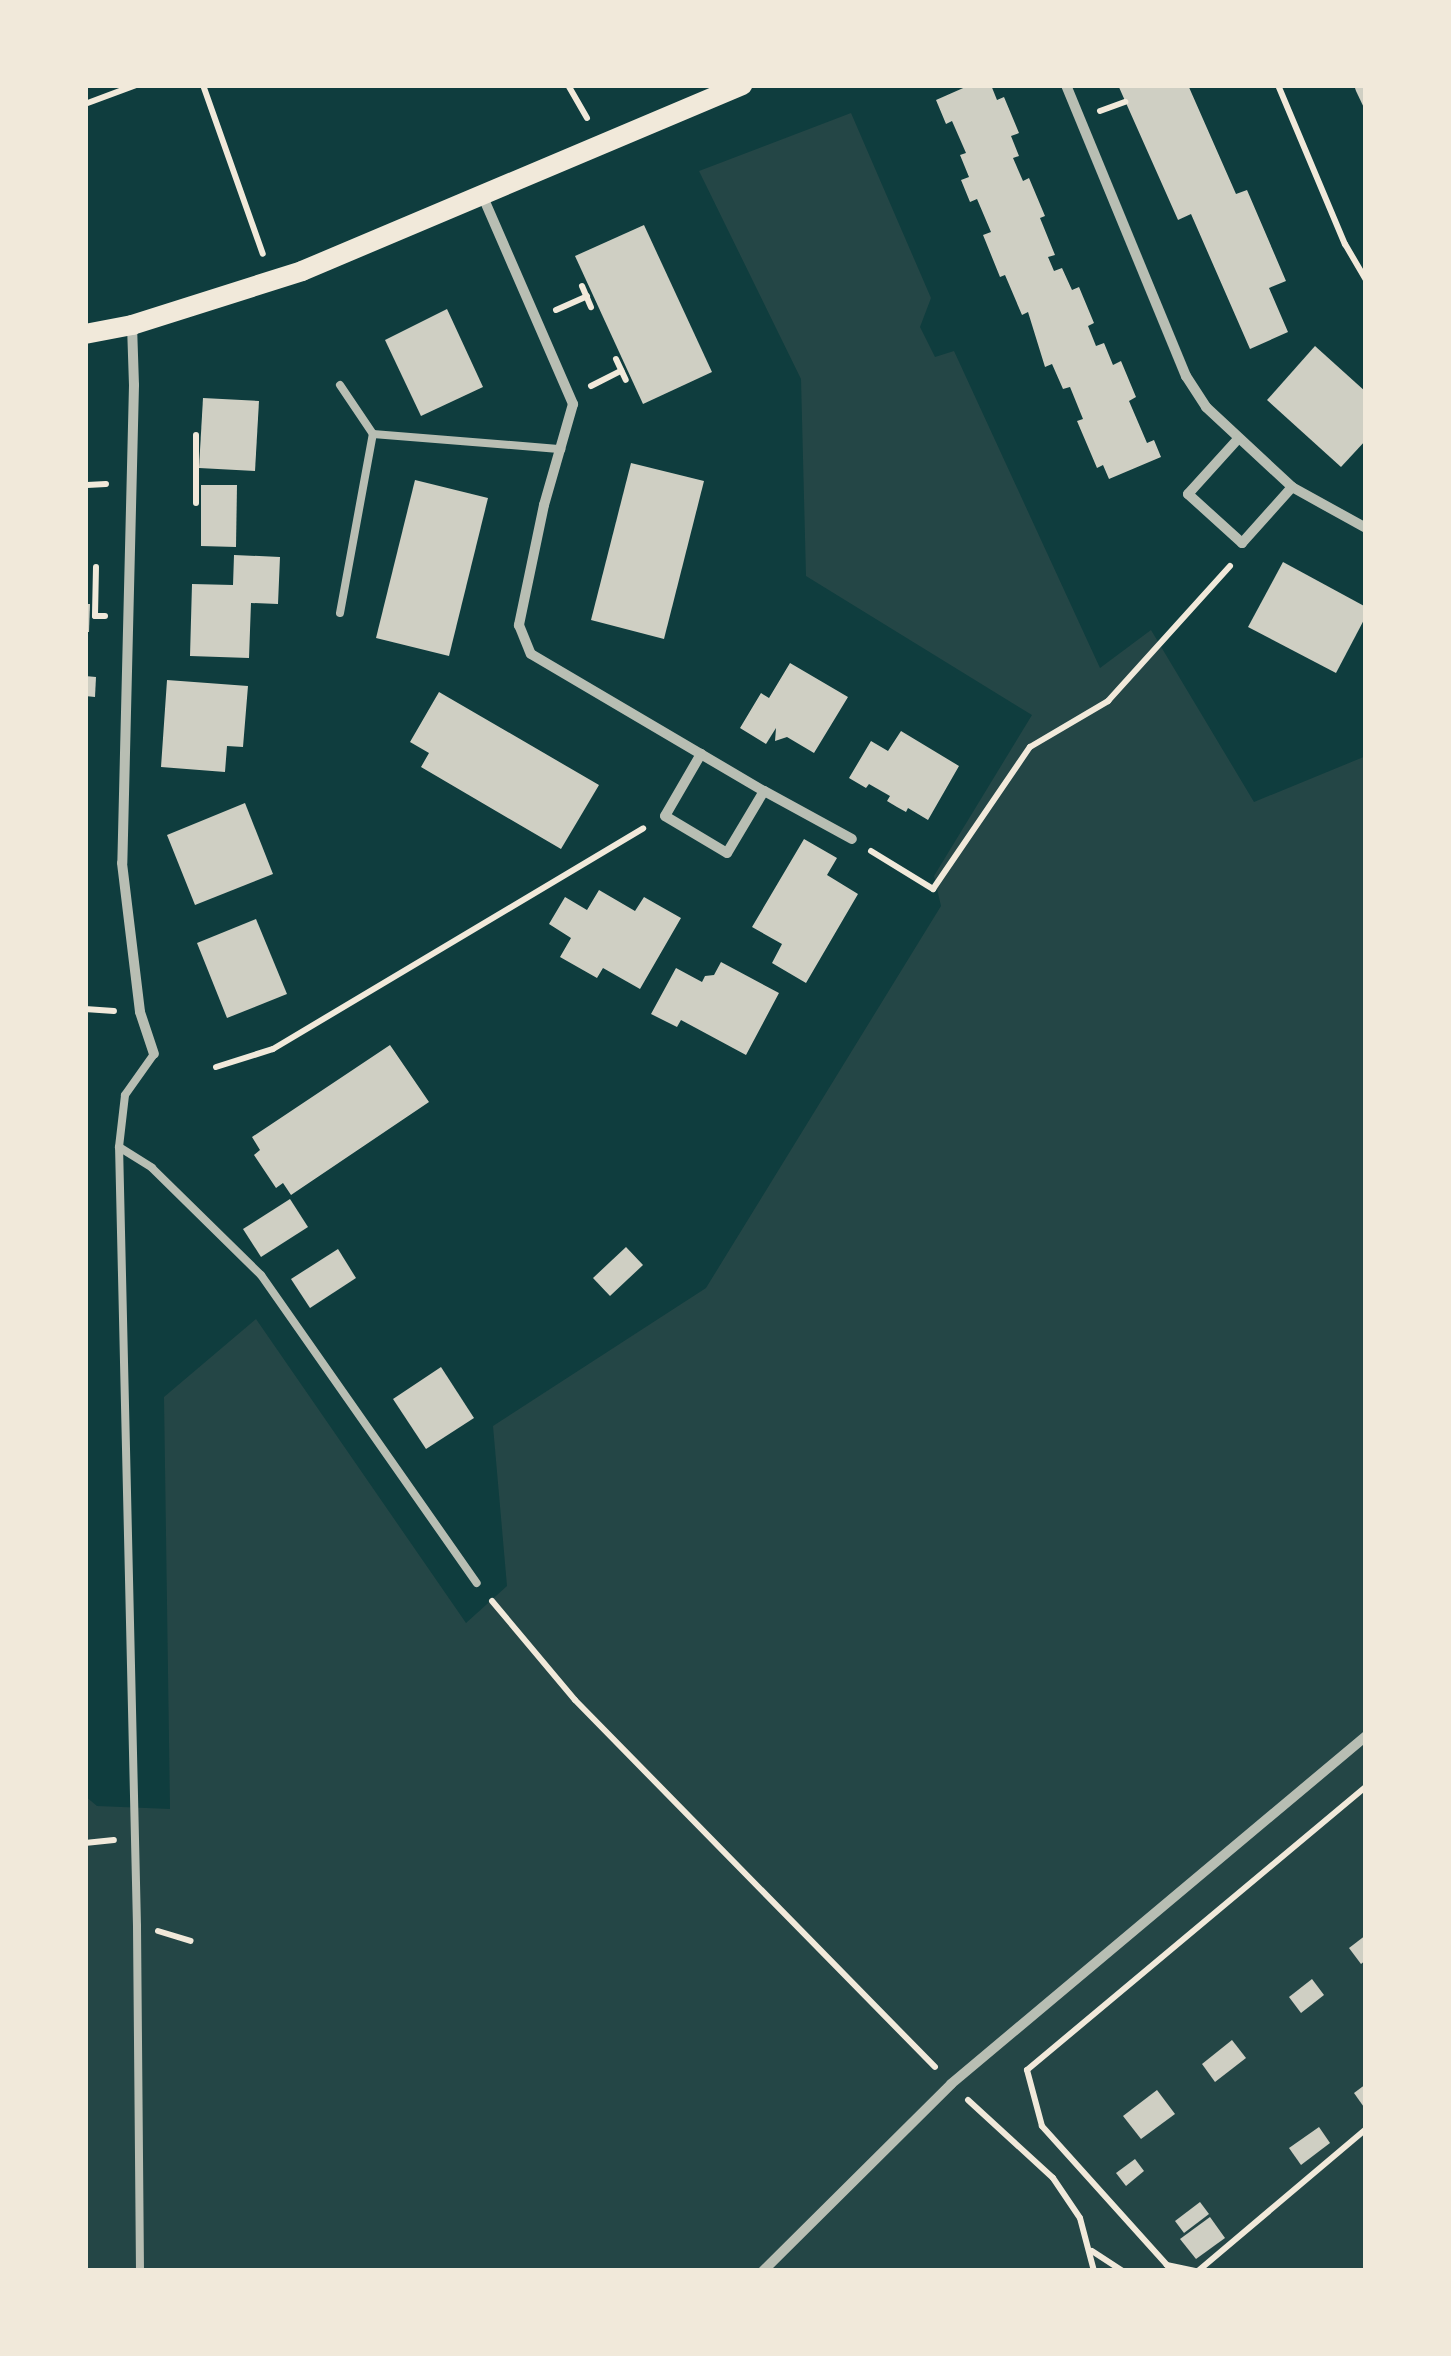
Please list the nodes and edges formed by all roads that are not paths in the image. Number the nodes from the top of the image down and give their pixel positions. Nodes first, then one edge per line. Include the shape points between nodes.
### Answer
1 (742, 85) edge
2 (1066, 85) edge
3 (483, 197) junction
4 (132, 326) junction
5 (85, 334) edge
6 (340, 386) dead end
7 (373, 434) junction
8 (1237, 440) junction
9 (561, 450) junction
10 (1292, 488) junction
11 (1366, 528) edge
12 (340, 613) dead end
13 (701, 754) junction
14 (764, 790) junction
15 (852, 840) road end
16 (154, 1054) joint
17 (118, 1146) junction
18 (477, 1583) road end
19 (1366, 1736) edge
20 (140, 2271) edge
21 (762, 2271) edge

1 - 3 main road
2 - 8 street via 1186,376
3 - 4 main road via 302,270
3 - 9 street via 574,404
4 - 5 main road
4 - 16 street via 122,863 140,1012
6 - 7 lane
7 - 9 lane
7 - 12 lane
8 - 10 street
8 - 10 street via 1188,494 1242,543
9 - 13 street via 519,625 531,654
10 - 11 street
13 - 14 street
13 - 14 street via 665,816 727,853
14 - 15 street
16 - 17 lane via 125,1095
17 - 18 lane via 152,1168 261,1275
17 - 20 lane
19 - 21 street via 951,2084

